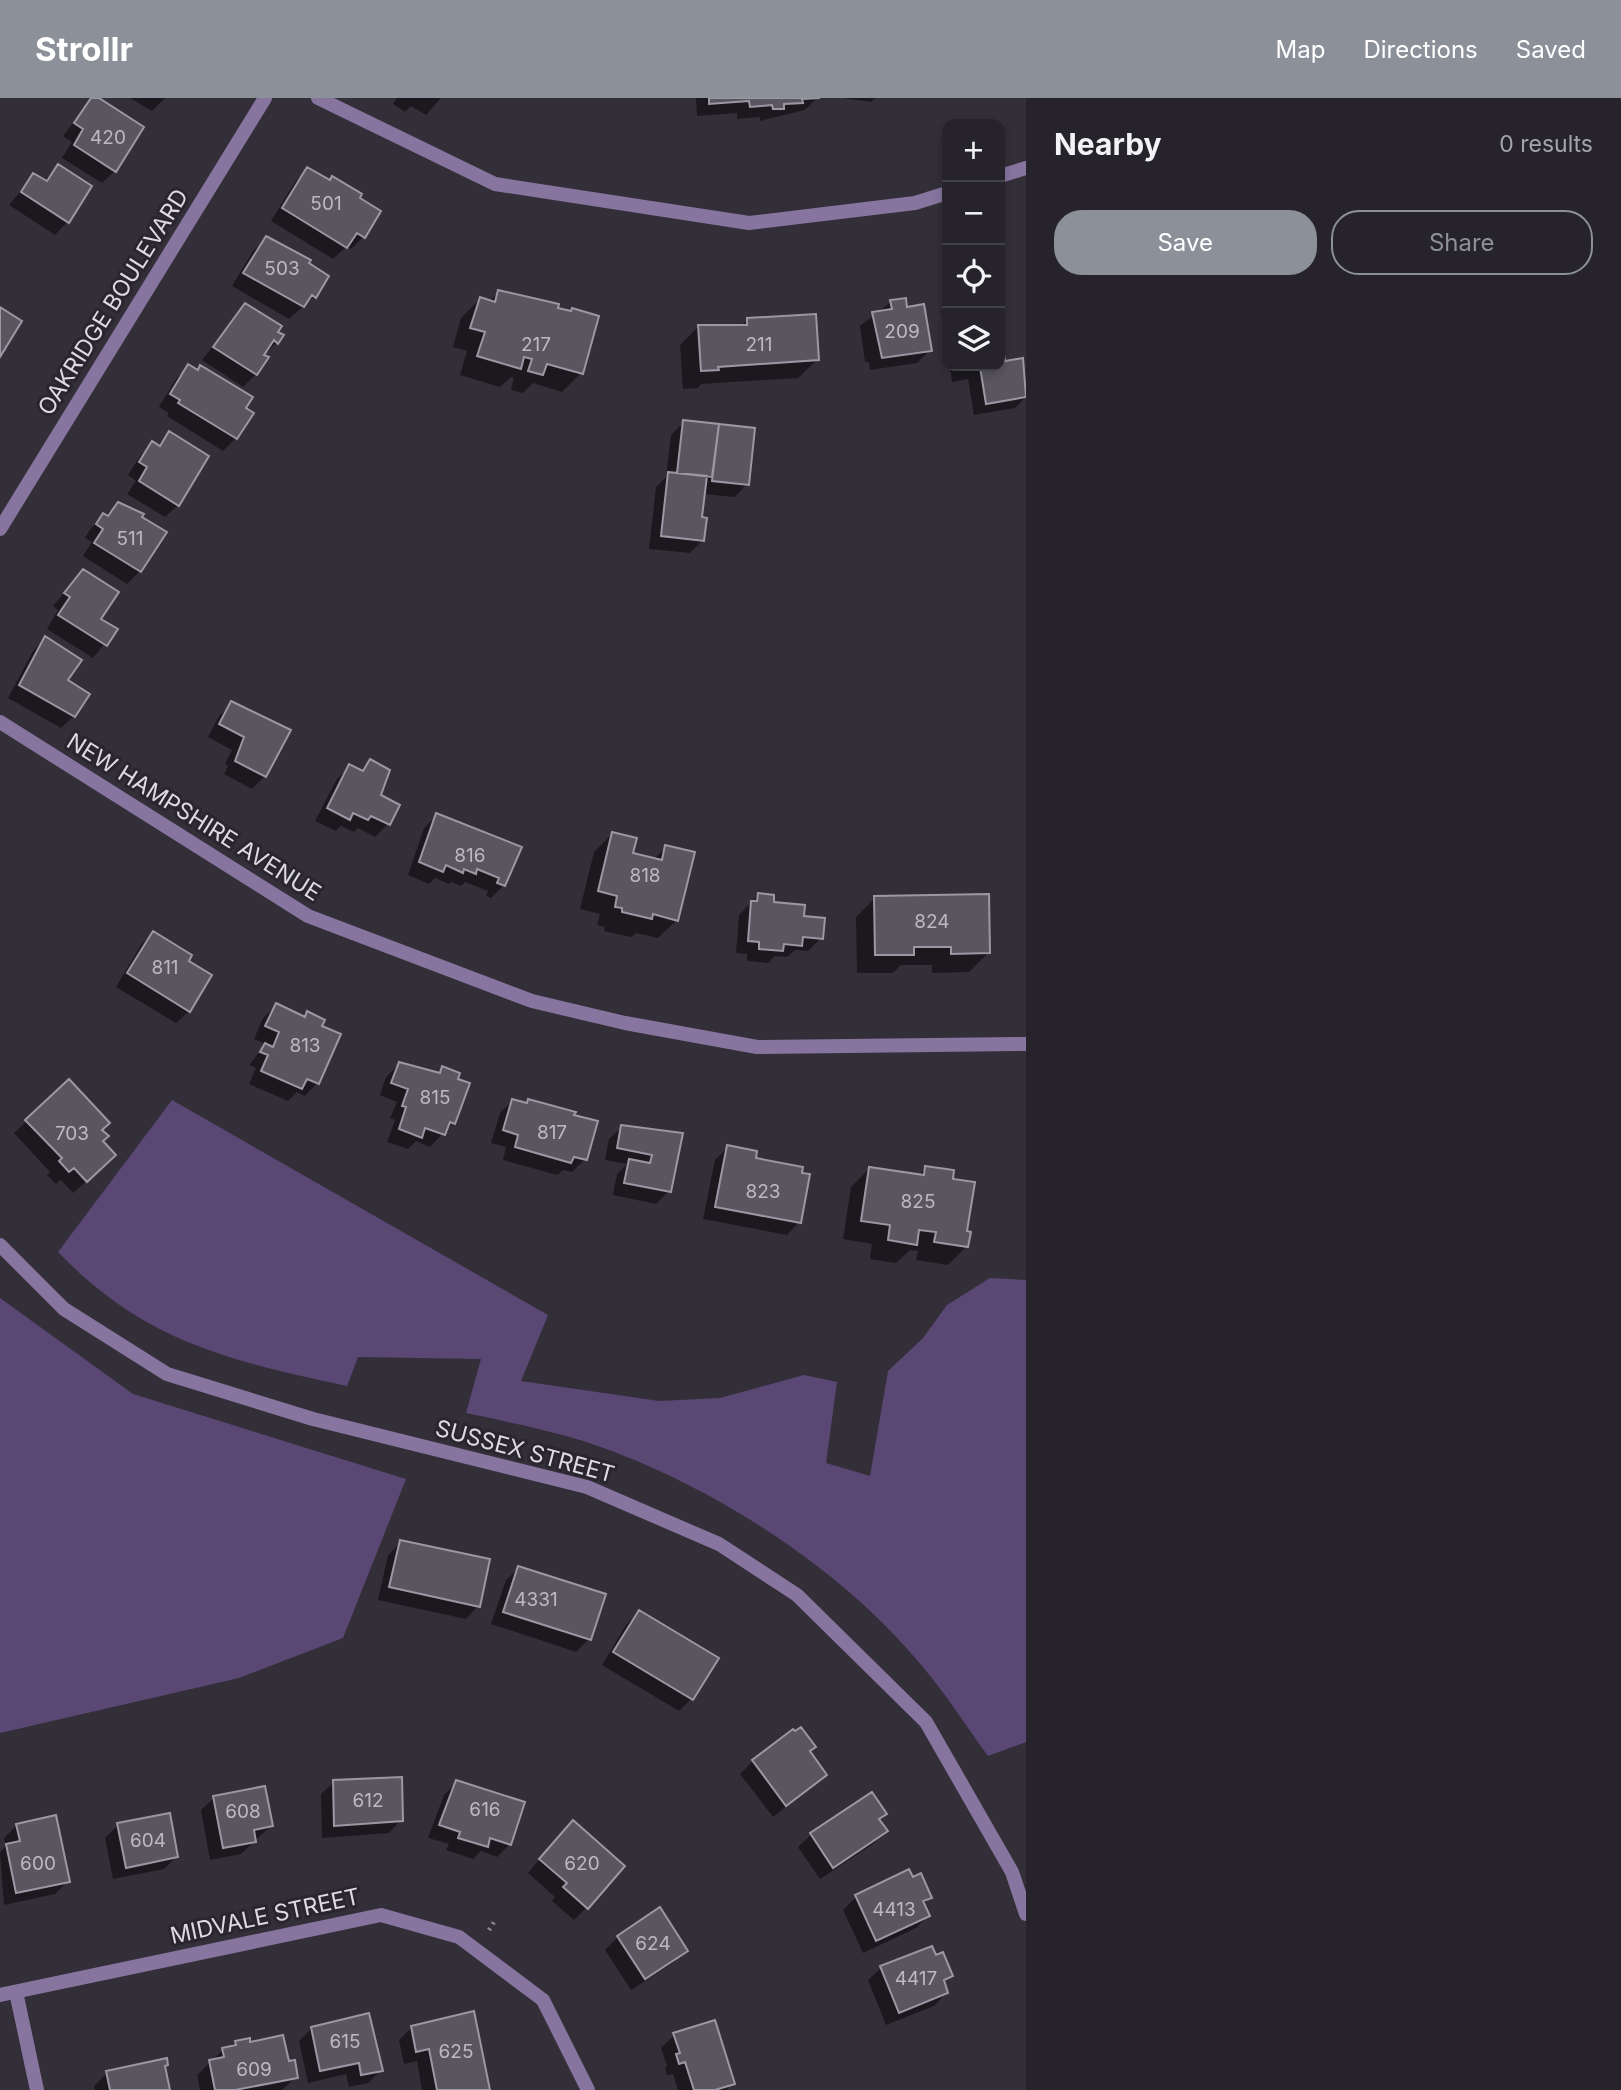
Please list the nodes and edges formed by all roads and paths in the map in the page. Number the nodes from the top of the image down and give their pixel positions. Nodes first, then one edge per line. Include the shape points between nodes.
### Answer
1 (265, 98) edge
2 (318, 98) edge
3 (1026, 168) edge
4 (1005, 174) edge
5 (942, 195) edge
6 (0, 529) edge
7 (0, 722) edge
8 (1026, 1044) edge
9 (0, 1245) edge
10 (1026, 1914) edge
11 (16, 1992) junction
12 (0, 1995) edge
13 (37, 2090) edge
14 (588, 2090) edge

1 - 6 street, OAKRIDGE BOULEVARD
2 - 5 street via 495,184 749,223 915,203
3 - 4 street
7 - 8 street, NEW HAMPSHIRE AVENUE via 308,916 532,1001 757,1047
9 - 10 street, SUSSEX STREET via 64,1310 167,1374 313,1419 587,1487 719,1544 797,1595 926,1721 1013,1872
11 - 12 street, MIDVALE STREET
11 - 13 street
11 - 14 street, MIDVALE STREET via 381,1915 459,1937 543,2000

